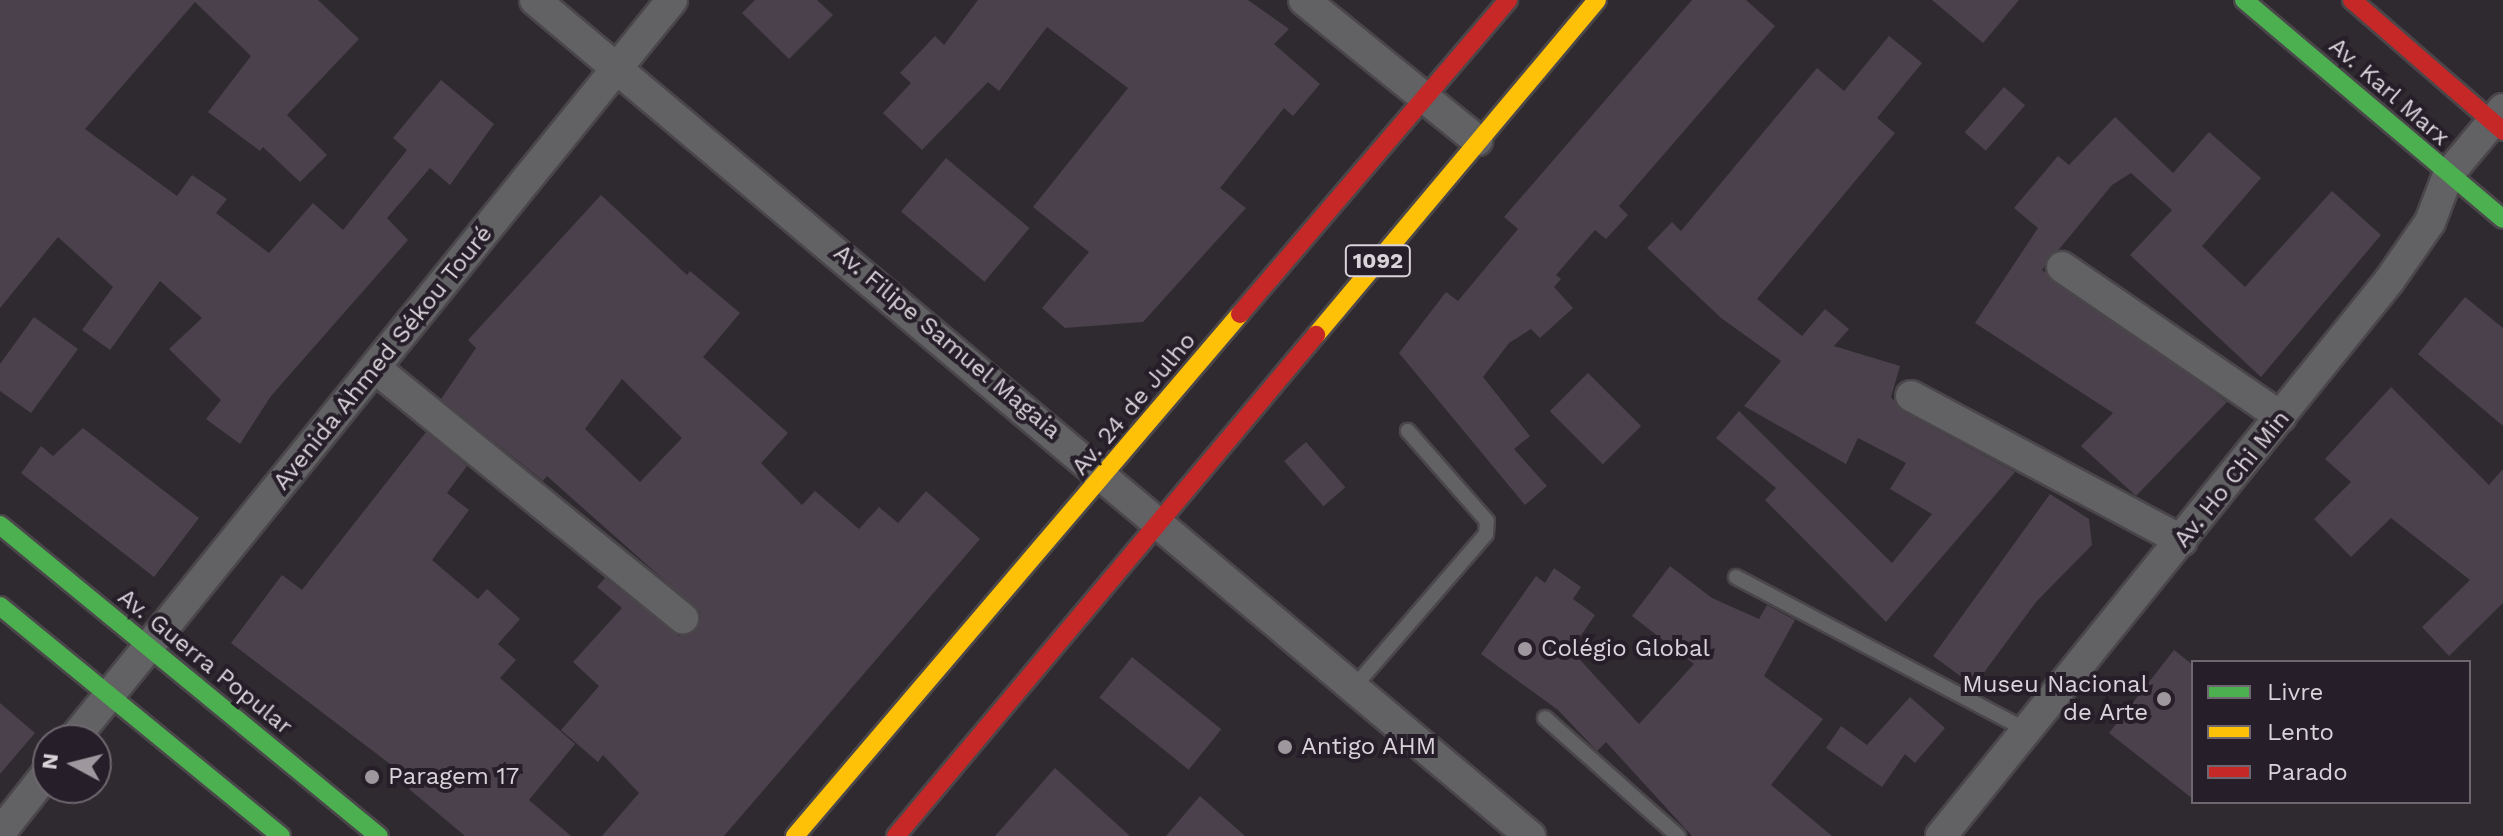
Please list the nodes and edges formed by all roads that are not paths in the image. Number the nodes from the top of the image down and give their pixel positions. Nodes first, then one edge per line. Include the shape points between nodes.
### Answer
1 (535, 0) edge
2 (672, 0) edge
3 (1304, 0) edge
4 (1508, 0) edge
5 (1597, 0) edge
6 (2244, 0) edge
7 (2352, 0) edge
8 (618, 69) junction
9 (1424, 97) junction
10 (2499, 121) edge
11 (1477, 140) junction
12 (2448, 175) junction
13 (2500, 210) edge
14 (2062, 267) dead end
15 (375, 368) junction
16 (1911, 396) dead end
17 (2281, 417) junction
18 (1408, 431) dead end
19 (1106, 474) junction
20 (1163, 524) junction
21 (0, 525) edge
22 (2182, 541) junction
23 (1736, 577) dead end
24 (0, 606) edge
25 (683, 618) dead end
26 (148, 647) junction
27 (1354, 687) junction
28 (108, 696) junction
29 (1545, 718) dead end
30 (86, 724) edge
31 (2029, 731) junction
32 (32, 792) edge
33 (0, 833) edge
34 (281, 836) edge
35 (379, 836) edge
36 (795, 836) edge
37 (896, 836) edge
38 (1530, 836) edge
39 (1678, 836) edge
40 (1941, 836) edge

1 - 8 street, Av. Filipe Samuel Magaia
2 - 8 street, Avenida Ahmed Sékou Touré
3 - 9 street
4 - 9 main road, Av. 24 de Julho / 1092
5 - 11 main road, 1092
6 - 12 main road, Av. Karl Marx
7 - 10 main road, Av. Karl Marx
8 - 15 street, Avenida Ahmed Sékou Touré
8 - 19 street, Av. Filipe Samuel Magaia
9 - 11 street
9 - 19 main road, Av. 24 de Julho / 1092
10 - 12 street, Av. Ho Chi Min
11 - 20 main road, 1092
12 - 13 main road, Av. Karl Marx
12 - 17 street, Av. Ho Chi Min via 2430,222
14 - 17 street
15 - 25 street
15 - 26 street, Avenida Ahmed Sékou Touré
16 - 22 street
17 - 22 street, Av. Ho Chi Min
18 - 27 lane via 1487,521 1486,534
19 - 20 street, Av. Filipe Samuel Magaia
19 - 36 main road, Av. 24 de Julho / 1092
20 - 27 street, Av. Filipe Samuel Magaia
20 - 37 main road, 1092
21 - 26 main road, Av. Guerra Popular
22 - 31 street, Av. Ho Chi Min
23 - 31 lane
24 - 28 main road
26 - 28 street, Avenida Ahmed Sékou Touré
26 - 35 main road, Av. Guerra Popular
27 - 38 street, Av. Filipe Samuel Magaia
28 - 30 street, Avenida Ahmed Sékou Touré
28 - 34 main road
29 - 39 lane
31 - 40 street, Av. Ho Chi Min
32 - 33 street

